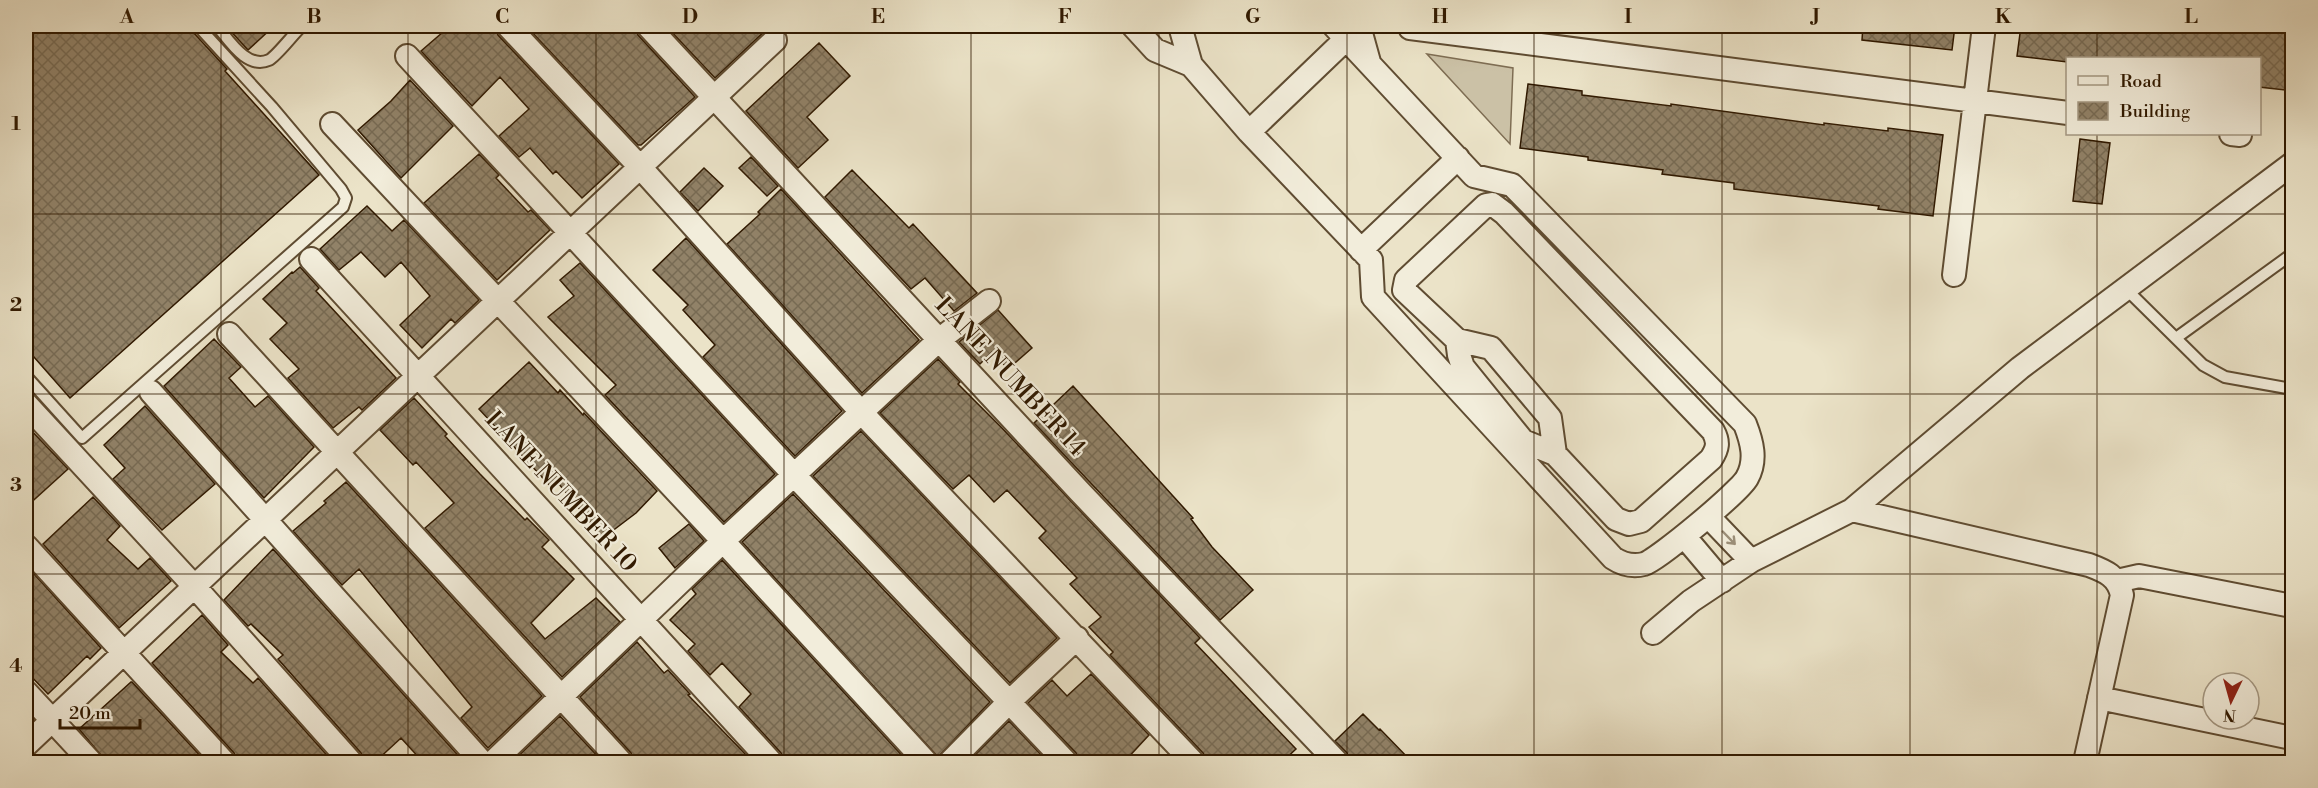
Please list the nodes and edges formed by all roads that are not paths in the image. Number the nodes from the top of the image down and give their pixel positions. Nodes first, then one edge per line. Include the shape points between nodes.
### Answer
1 (198, 26) edge
2 (217, 26) edge
3 (302, 26) edge
4 (508, 26) edge
5 (648, 26) edge
6 (1132, 26) edge
7 (1180, 26) edge
8 (1984, 26) edge
9 (1410, 28) dead end
10 (1346, 30) edge
11 (775, 40) dead end
12 (407, 56) dead end
13 (1191, 65) junction
14 (714, 97) junction
15 (1976, 101) junction
16 (2066, 113) edge
17 (332, 124) dead end
18 (1249, 132) junction
19 (1458, 158) junction
20 (2292, 164) edge
21 (640, 167) junction
22 (571, 232) junction
23 (1361, 250) junction
24 (2292, 254) edge
25 (311, 259) dead end
26 (1954, 275) dead end
27 (2126, 289) junction
28 (498, 301) junction
29 (988, 301) dead end
30 (1646, 321) junction
31 (230, 334) dead end
32 (2176, 338) junction
33 (939, 340) junction
34 (1457, 340) junction
35 (1626, 340) junction
36 (26, 376) edge
37 (417, 377) junction
38 (2292, 388) edge
39 (151, 392) dead end
40 (26, 404) edge
41 (861, 412) junction
42 (1495, 418) junction
43 (336, 453) junction
44 (1555, 454) junction
45 (794, 475) junction
46 (1852, 510) junction
47 (1708, 516) junction
48 (266, 519) junction
49 (1684, 536) junction
50 (723, 541) junction
51 (26, 546) edge
52 (1750, 561) junction
53 (1722, 581) junction
54 (2118, 581) junction
55 (194, 586) junction
56 (2292, 606) edge
57 (642, 620) junction
58 (1653, 633) dead end
59 (1077, 638) junction
60 (124, 651) junction
61 (26, 692) edge
62 (561, 697) junction
63 (2099, 698) junction
64 (1008, 703) junction
65 (51, 720) junction
66 (2292, 738) edge
67 (26, 745) edge
68 (91, 762) edge
69 (224, 762) edge
70 (351, 762) edge
71 (482, 762) edge
72 (493, 762) edge
73 (621, 762) edge
74 (771, 762) edge
75 (926, 762) edge
76 (951, 762) edge
77 (1066, 762) edge
78 (1193, 762) edge
79 (1337, 762) edge
80 (2085, 762) edge

1 - 36 lane via 341,189 346,198 343,207 82,438
2 - 3 lane via 244,57 256,62 270,60
4 - 21 street
5 - 14 street, LANE NUMBER 14
6 - 13 street via 1155,50
7 - 13 street
8 - 15 street
9 - 15 street
10 - 18 street
10 - 19 street via 1370,64
11 - 14 street
12 - 22 street
13 - 18 street
14 - 21 street
14 - 33 street, LANE NUMBER 14
15 - 16 street
15 - 26 street
17 - 28 street
18 - 23 street
19 - 23 street
19 - 30 street via 1474,176 1512,185
20 - 27 street
21 - 22 street
21 - 41 street
22 - 28 street
22 - 45 street
23 - 42 street via 1371,260 1373,297
24 - 32 lane
25 - 37 street, LANE NUMBER 10
27 - 32 lane
27 - 46 street via 2020,368
28 - 37 street
28 - 50 street
29 - 33 street
30 - 35 street
30 - 47 street via 1745,424 1753,446 1747,479
31 - 43 street
32 - 38 lane via 2215,373
33 - 41 street
33 - 79 street, LANE NUMBER 14
34 - 35 street via 1410,297 1404,285 1486,205 1492,204
34 - 42 street via 1463,367
34 - 44 street via 1491,348 1550,417
35 - 44 street via 1713,431 1718,446 1711,459 1641,521 1629,524 1616,519
37 - 43 street
37 - 57 street, LANE NUMBER 10
39 - 48 street
40 - 55 street
41 - 45 street
41 - 59 street
42 - 44 street via 1523,441
42 - 49 street via 1622,564 1644,564
43 - 48 street
43 - 62 street
45 - 50 street
45 - 64 street
46 - 52 street
46 - 54 street via 2089,565 2105,570
47 - 49 street
47 -> 52 street
48 - 55 street
48 - 71 street
49 - 53 street
50 - 57 street
50 - 75 street
51 - 60 street
52 - 53 street
53 - 58 street
54 - 56 street via 2139,576
54 - 63 street via 2122,595
55 - 60 street
55 - 70 street
57 - 62 street
57 - 74 street, LANE NUMBER 10
59 - 64 street
59 - 78 street
60 - 65 street
60 - 69 street
61 - 65 street
62 - 72 street
62 - 73 street
63 - 66 street
63 - 80 street
64 - 76 street
64 - 77 street
65 - 67 street
65 - 68 street

